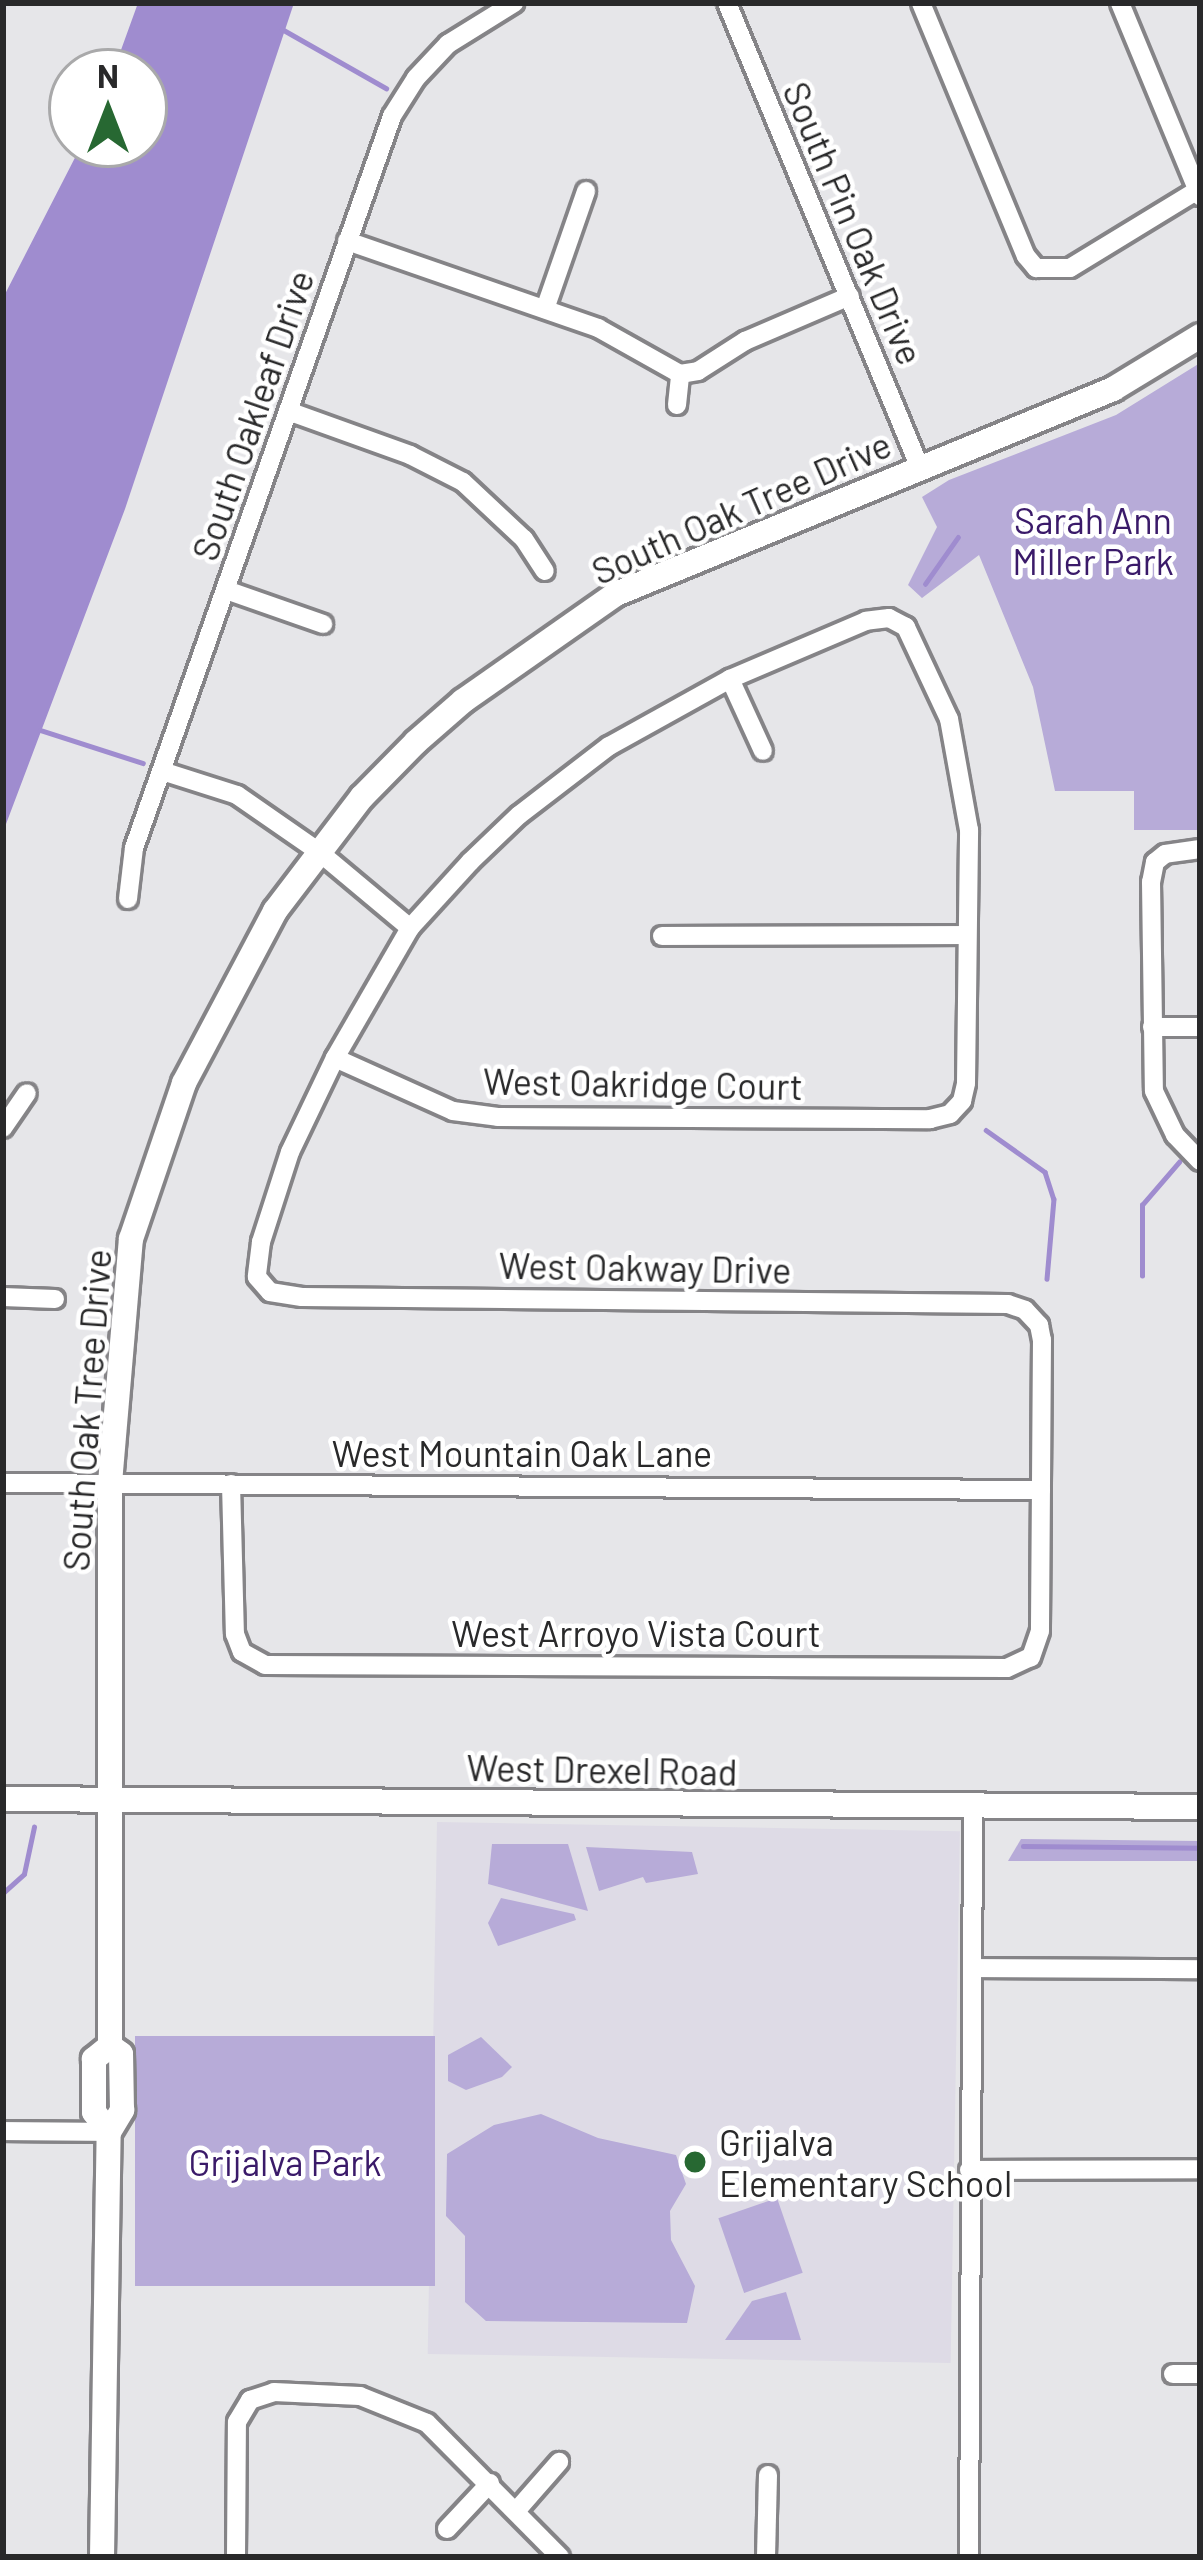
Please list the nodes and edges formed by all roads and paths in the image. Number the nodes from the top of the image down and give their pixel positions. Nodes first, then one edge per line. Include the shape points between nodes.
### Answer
1 (514, 3) edge
2 (727, 3) edge
3 (921, 3) edge
4 (1120, 3) edge
5 (586, 191) dead end
6 (1199, 193) edge
7 (347, 241) junction
8 (850, 296) junction
9 (545, 309) junction
10 (1200, 336) edge
11 (680, 374) junction
12 (677, 405) dead end
13 (288, 411) junction
14 (920, 468) junction
15 (545, 571) dead end
16 (226, 590) junction
17 (323, 624) dead end
18 (730, 679) junction
19 (764, 751) dead end
20 (162, 771) junction
21 (1200, 849) edge
22 (318, 851) junction
23 (128, 899) dead end
24 (410, 928) junction
25 (966, 935) junction
26 (662, 936) dead end
27 (1152, 1028) junction
28 (1200, 1028) edge
29 (335, 1058) junction
30 (27, 1093) dead end
31 (3, 1128) edge
32 (1200, 1161) edge
33 (3, 1298) edge
34 (55, 1299) dead end
35 (3, 1483) edge
36 (110, 1483) junction
37 (231, 1484) junction
38 (1041, 1490) junction
39 (3, 1799) edge
40 (111, 1800) junction
41 (1200, 1807) edge
42 (973, 1809) junction
43 (973, 1968) junction
44 (1200, 1969) edge
45 (3, 2131) edge
46 (109, 2132) junction
47 (1200, 2168) edge
48 (969, 2170) junction
49 (1173, 2374) dead end
50 (1200, 2374) edge
51 (559, 2462) dead end
52 (767, 2475) dead end
53 (490, 2483) junction
54 (517, 2510) junction
55 (447, 2529) dead end
56 (103, 2557) edge
57 (236, 2557) edge
58 (560, 2557) edge
59 (766, 2557) edge
60 (969, 2557) edge

1 - 7 street, South Oakleaf Drive via 448,44 403,95
2 - 8 street, South Pin Oak Drive
3 - 6 street via 1026,256 1043,277
4 - 6 street
5 - 9 street
7 - 9 street
7 - 13 street, South Oakleaf Drive
8 - 11 street
8 - 14 street, South Pin Oak Drive
9 - 11 street via 614,335
10 - 14 street, South Oak Tree Drive via 1113,389
11 - 12 street
13 - 15 street via 463,482 524,539
13 - 16 street, South Oakleaf Drive
14 - 22 street, South Oak Tree Drive via 616,594 452,710
16 - 17 street
16 - 20 street, South Oakleaf Drive
18 - 19 street
18 - 24 street via 609,746 519,815
18 - 25 street via 898,614 950,719 969,830
20 - 22 street via 237,795
20 - 23 street, South Oakleaf Drive via 134,848
21 - 27 street via 1158,853 1150,882
22 - 24 street
22 - 36 street, South Oak Tree Drive via 259,936 184,1083 131,1239
24 - 29 street
25 - 26 street
25 - 29 street, West Oakridge Court via 965,1112 930,1119 498,1117 453,1111
27 - 28 street
27 - 32 street via 1154,1091 1175,1135
29 - 38 street, West Oakway Drive via 283,1174 256,1262 258,1288 302,1297 1031,1308 1042,1340
30 - 31 street
33 - 34 street
35 - 36 street, West Mountain Oak Lane
36 - 37 street, West Mountain Oak Lane
36 - 40 street, South Oak Tree Drive
37 - 38 street, West Mountain Oak Lane
37 - 38 street, West Arroyo Vista Court via 236,1658 265,1665 1036,1663
39 - 40 street, West Drexel Road
40 - 42 street, West Drexel Road
40 - 46 street, South Oak Tree Drive via 110,2046 94,2059 94,2112
41 - 42 street, West Drexel Road
42 - 43 street
43 - 44 street
43 - 48 street
45 - 46 street
46 - 56 street, South Oak Tree Drive
47 - 48 street
48 - 60 street
49 - 50 street
51 - 54 street
52 - 59 street
53 - 54 street
53 - 55 street
53 - 57 street via 448,2439 397,2407 265,2392 246,2398 236,2434
54 - 58 street

